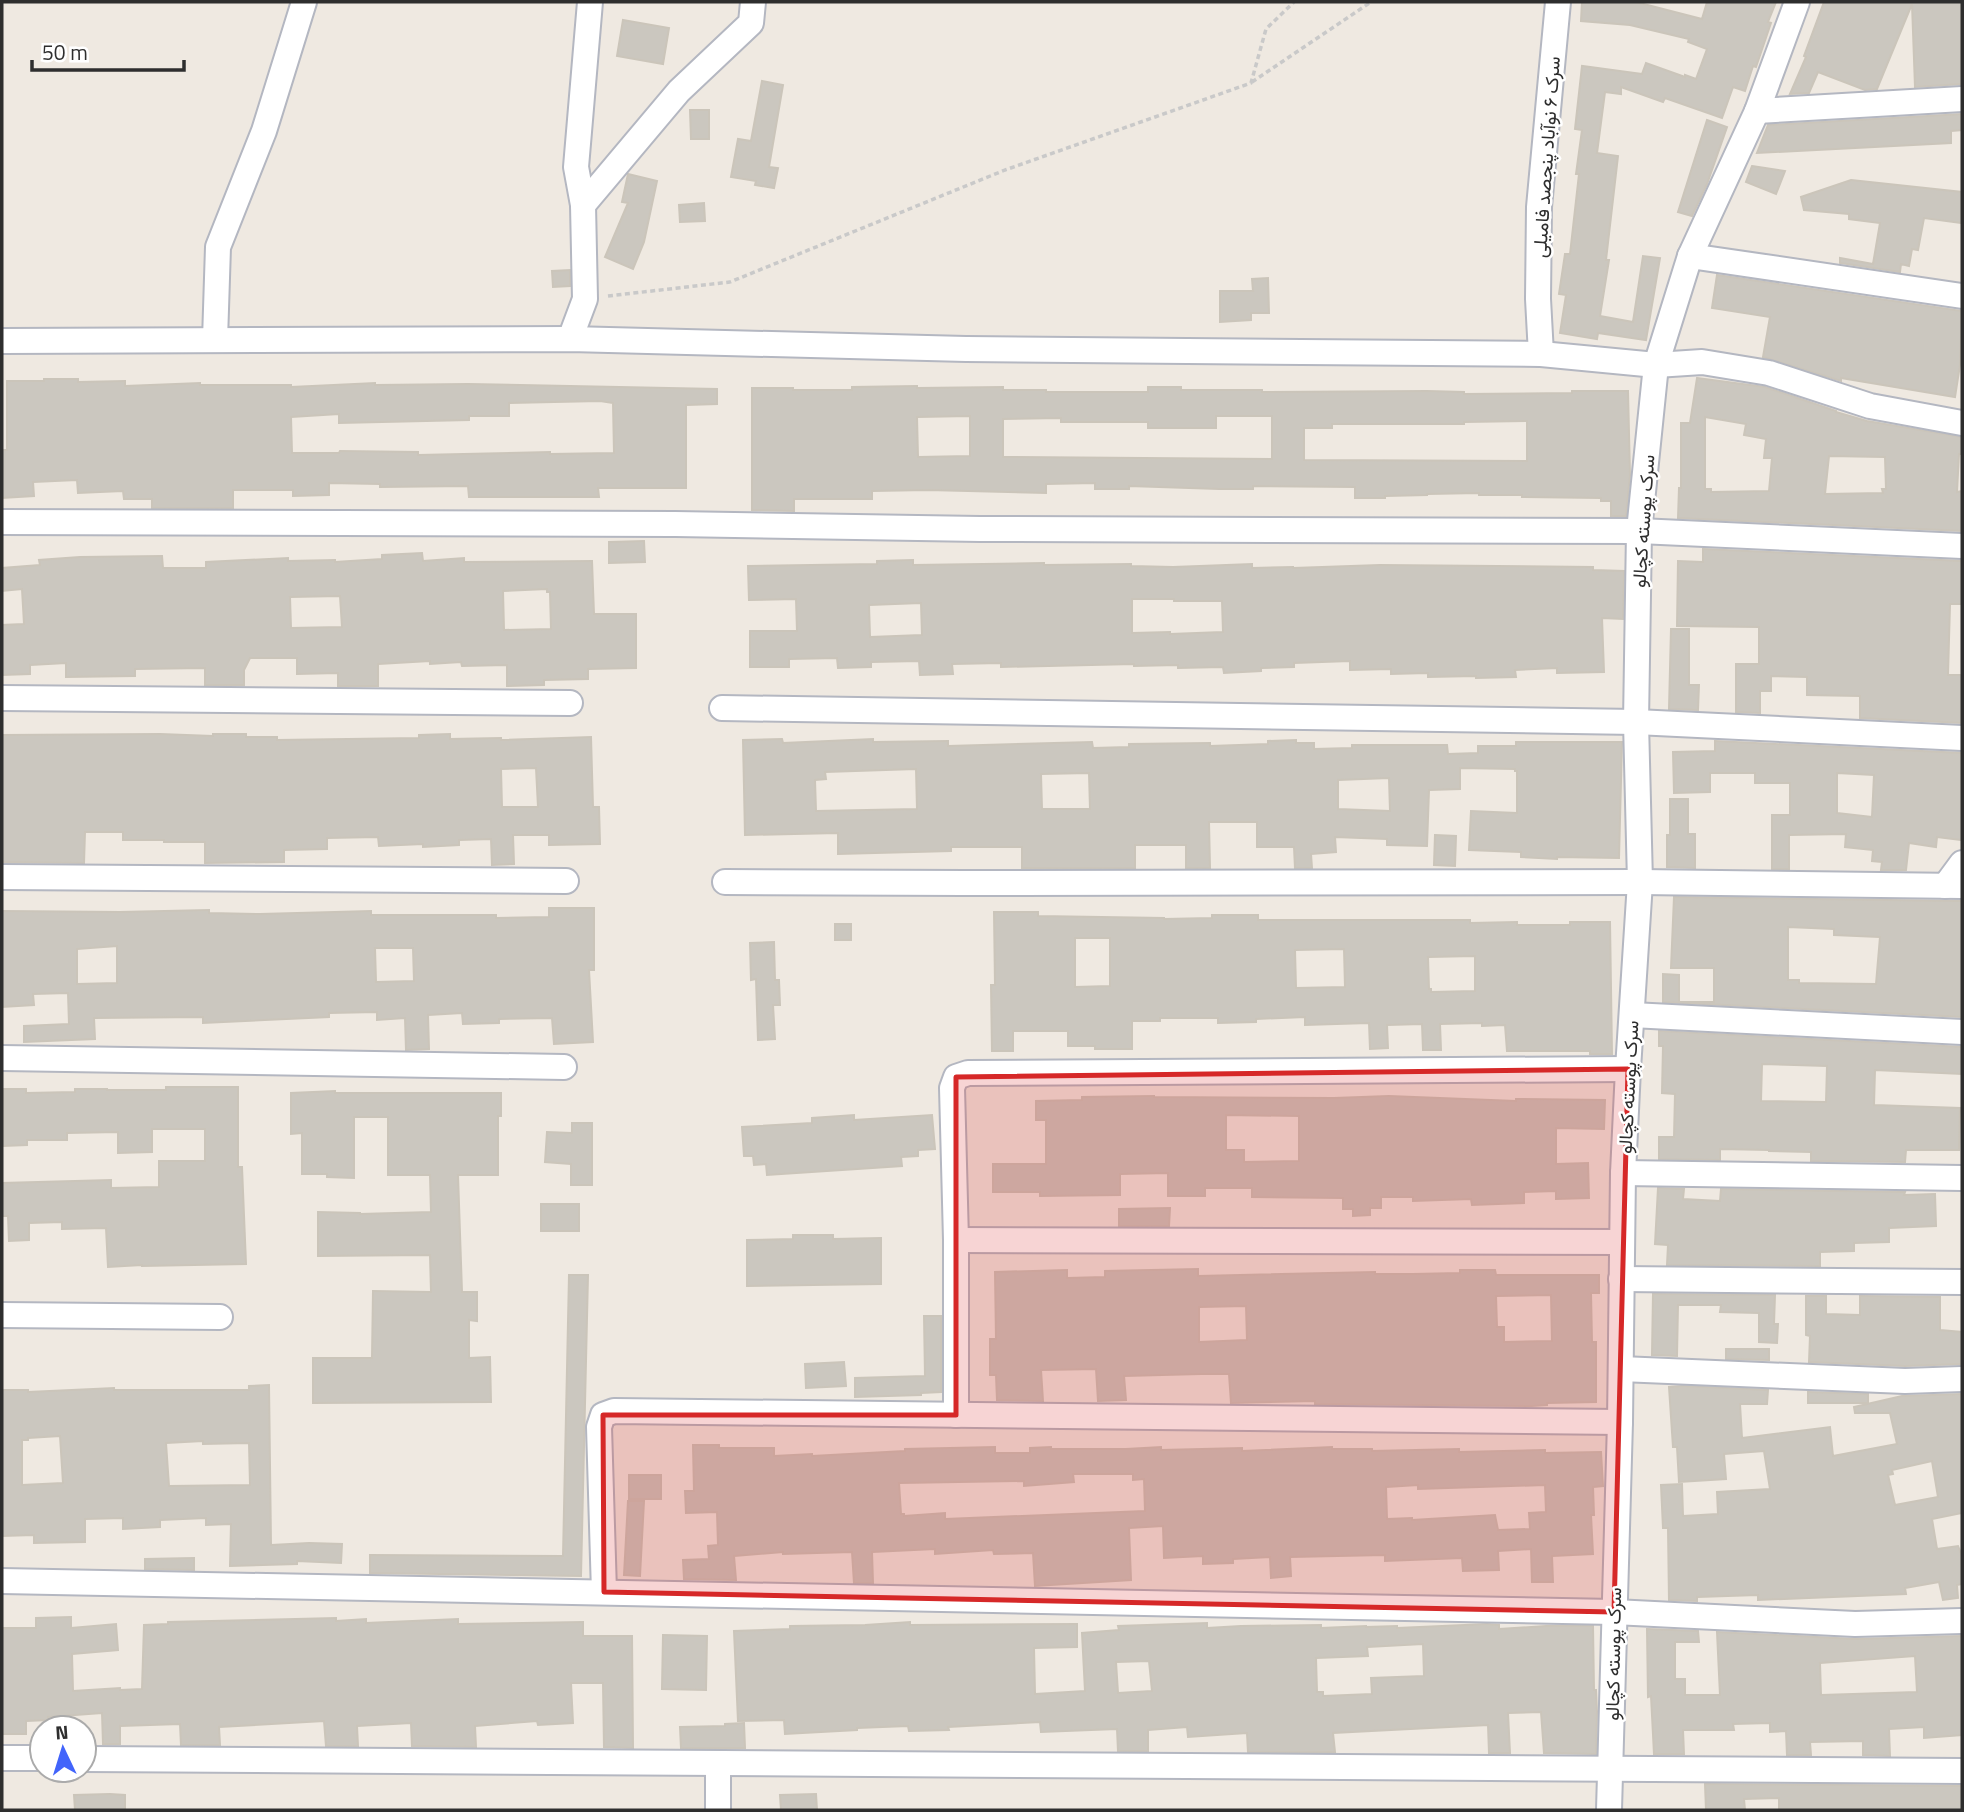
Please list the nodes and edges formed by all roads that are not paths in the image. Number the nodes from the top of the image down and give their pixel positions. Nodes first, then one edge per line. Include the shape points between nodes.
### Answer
1 (304, 2) edge
2 (590, 2) edge
3 (753, 2) edge
4 (1558, 2) edge
5 (1797, 2) edge
6 (1962, 99) edge
7 (1758, 111) junction
8 (583, 205) junction
9 (1690, 256) junction
10 (1962, 296) edge
11 (215, 340) junction
12 (570, 340) junction
13 (2, 341) edge
14 (1541, 354) junction
15 (1656, 365) junction
16 (1962, 423) edge
17 (2, 522) edge
18 (1639, 531) junction
19 (1962, 546) edge
20 (2, 698) edge
21 (570, 703) dead end
22 (722, 709) dead end
23 (1636, 722) junction
24 (1962, 738) edge
25 (1962, 863) edge
26 (2, 877) edge
27 (566, 881) dead end
28 (725, 881) dead end
29 (1640, 882) junction
30 (1954, 886) edge
31 (1632, 1015) junction
32 (1962, 1032) edge
33 (2, 1058) edge
34 (564, 1067) dead end
35 (1628, 1069) junction
36 (1623, 1173) junction
37 (1962, 1178) edge
38 (956, 1240) junction
39 (1621, 1241) junction
40 (1621, 1279) junction
41 (1962, 1283) edge
42 (2, 1315) edge
43 (220, 1317) dead end
44 (1621, 1369) junction
45 (1962, 1379) edge
46 (956, 1415) junction
47 (1620, 1422) junction
48 (2, 1581) edge
49 (604, 1592) junction
50 (1614, 1612) junction
51 (1962, 1621) edge
52 (2, 1758) edge
53 (28, 1758) edge
54 (98, 1759) edge
55 (718, 1763) junction
56 (1610, 1769) junction
57 (1962, 1771) edge
58 (718, 1810) edge
59 (1609, 1810) edge

1 - 11 street via 264,131 218,247
2 - 8 street via 576,167
3 - 8 street via 751,23 679,91
4 - 14 street, سرک ۶ نوآباد پنجصد فامیلی via 1539,207
5 - 7 street, سرک پوسته کچالو
6 - 7 street
7 - 9 street, سرک پوسته کچالو
8 - 12 street via 585,299
9 - 10 street
9 - 15 street, سرک پوسته کچالو
11 - 12 street
11 - 13 street
12 - 14 street
14 - 15 street
15 - 16 street via 1702,362 1769,373 1870,406
15 - 18 street, سرک پوسته کچالو
17 - 18 street
18 - 19 street
18 - 23 street, سرک پوسته کچالو
20 - 21 street
22 - 23 street
23 - 24 street
23 - 29 street, سرک پوسته کچالو
25 - 30 street
26 - 27 street
28 - 29 street
29 - 30 street
29 - 31 street, سرک پوسته کچالو
31 - 32 street
31 - 35 street, سرک پوسته کچالو
33 - 34 street
35 - 36 street, سرک پوسته کچالو
35 - 38 street via 968,1073 956,1077 952,1088
36 - 37 street
36 - 39 street, سرک پوسته کچالو
38 - 39 street
38 - 46 street
39 - 40 street, سرک پوسته کچالو
40 - 41 street
40 - 44 street, سرک پوسته کچالو
42 - 43 street
44 - 45 street via 1905,1381
44 - 47 street, سرک پوسته کچالو
46 - 47 street
46 - 49 street via 614,1411 603,1415 599,1427
47 - 50 street, سرک پوسته کچالو
48 - 49 street
49 - 50 street
50 - 51 street via 1855,1623
50 - 56 street, سرک پوسته کچالو
52 - 53 street
54 - 55 street
55 - 56 street
55 - 58 street
56 - 57 street
56 - 59 street, سرک پوسته کچالو

